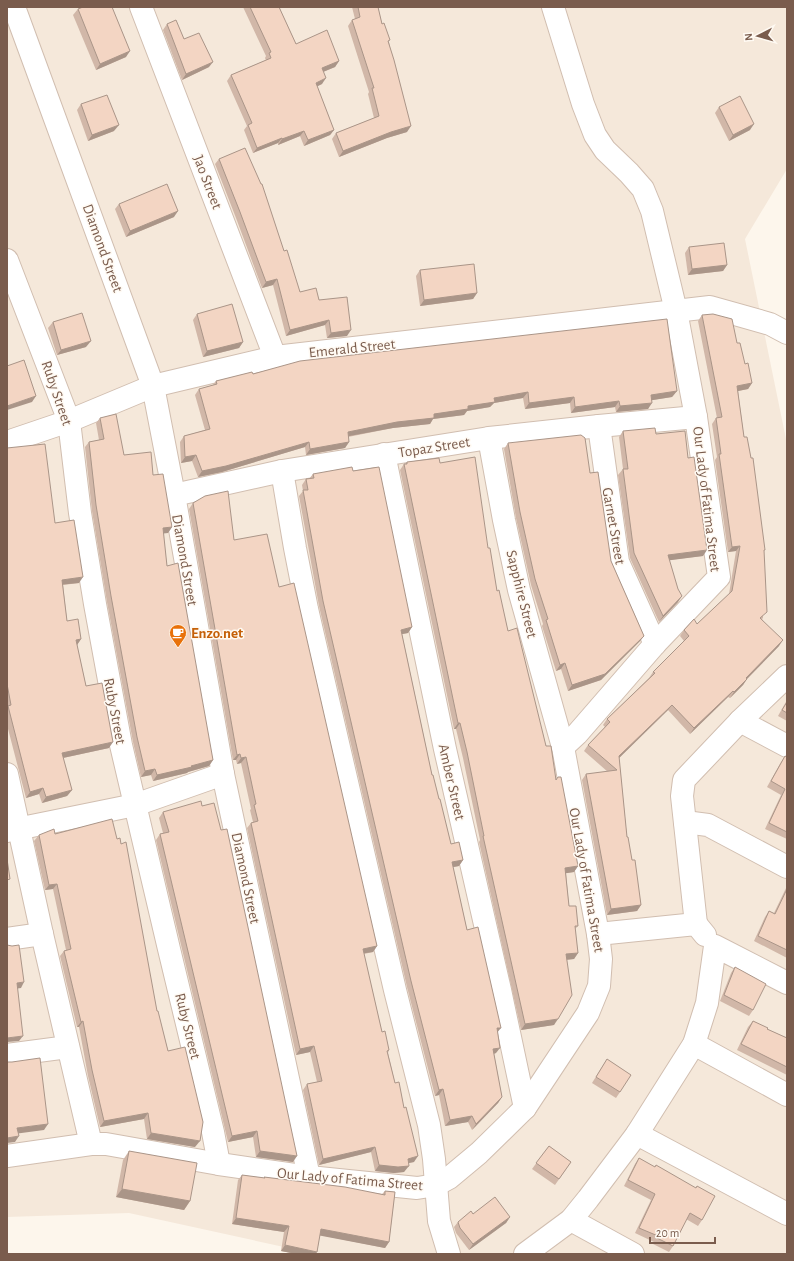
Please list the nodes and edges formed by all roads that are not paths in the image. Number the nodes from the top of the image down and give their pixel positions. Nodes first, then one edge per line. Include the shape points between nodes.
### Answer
1 (14, 7) edge
2 (140, 7) edge
3 (553, 7) edge
4 (7, 260) edge
5 (676, 311) junction
6 (787, 333) edge
7 (275, 357) junction
8 (153, 386) junction
9 (696, 417) junction
10 (69, 421) junction
11 (599, 426) junction
12 (489, 438) junction
13 (7, 442) edge
14 (384, 454) junction
15 (282, 471) junction
16 (174, 495) junction
17 (655, 644) junction
18 (787, 676) edge
19 (740, 721) junction
20 (787, 746) edge
21 (563, 747) junction
22 (7, 774) edge
23 (223, 774) junction
24 (135, 805) junction
25 (685, 822) junction
26 (13, 830) edge
27 (787, 868) edge
28 (696, 924) junction
29 (42, 934) junction
30 (598, 934) junction
31 (7, 939) edge
32 (715, 946) junction
33 (787, 983) edge
34 (694, 1044) junction
35 (68, 1047) junction
36 (7, 1055) edge
37 (787, 1095) edge
38 (525, 1108) junction
39 (637, 1134) junction
40 (91, 1144) junction
41 (7, 1156) edge
42 (219, 1164) junction
43 (310, 1176) junction
44 (436, 1185) junction
45 (787, 1214) edge
46 (571, 1220) junction
47 (449, 1254) edge
48 (525, 1254) edge
49 (633, 1254) edge

1 - 8 street, Diamond Street
2 - 7 street, Jao Street
3 - 5 street, Our Lady of Fatima Street via 595,134 605,150 643,189 652,211
4 - 10 street, Ruby Street
5 - 6 street, Emerald Street via 710,307 770,324
5 - 7 street, Emerald Street
5 - 9 street, Our Lady of Fatima Street
7 - 8 street, Emerald Street
8 - 10 street, Emerald Street
8 - 16 street, Diamond Street
9 - 11 street, Topaz Street
9 - 17 street, Our Lady of Fatima Street via 719,577
10 - 13 street, Emerald Street
10 - 24 street, Ruby Street via 80,513 95,604 121,745
11 - 12 street, Topaz Street
11 - 17 street, Garnet Street via 618,562
12 - 14 street, Topaz Street
12 - 21 street, Sapphire Street via 519,590
14 - 15 street, Topaz Street
14 - 38 street, Amber Street via 445,749
15 - 16 street, Topaz Street
15 - 44 street via 309,617 393,982 429,1125
16 - 23 street, Diamond Street
17 - 21 street, Our Lady of Fatima Street
18 - 19 street
19 - 20 street
19 - 25 street via 684,780 682,796
21 - 30 street, Our Lady of Fatima Street
22 - 26 street
23 - 24 street
23 - 43 street, Diamond Street
24 - 26 street
24 - 42 street, Ruby Street via 214,1132
25 - 27 street via 708,826
25 - 28 street
26 - 29 street
28 - 30 street
28 - 32 street
29 - 31 street
29 - 35 street
30 - 38 street, Our Lady of Fatima Street via 601,959 598,986 588,1013
32 - 33 street
32 - 34 street via 707,1003
34 - 37 street
34 - 39 street
35 - 36 street
35 - 40 street
38 - 44 street, Our Lady of Fatima Street via 479,1153 450,1178
39 - 45 street
39 - 46 street
40 - 41 street, Our Lady of Fatima Street
40 - 42 street, Our Lady of Fatima Street via 106,1144
42 - 43 street, Our Lady of Fatima Street
43 - 44 street, Our Lady of Fatima Street via 417,1188
44 - 47 street via 439,1221
46 - 48 street
46 - 49 street

